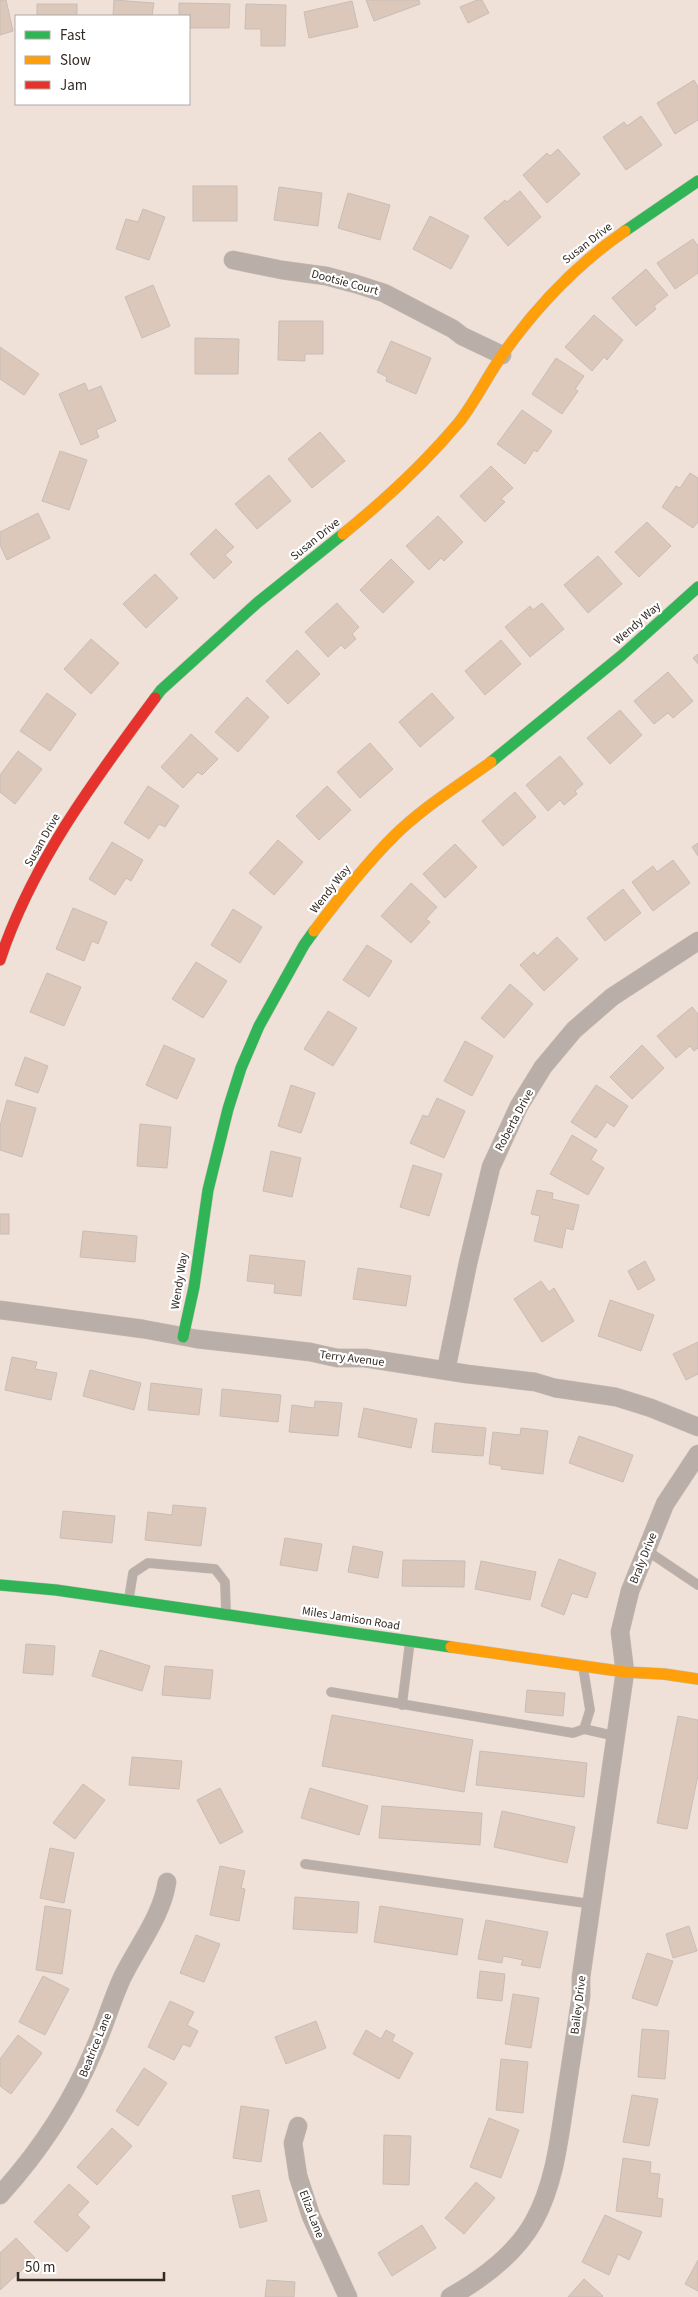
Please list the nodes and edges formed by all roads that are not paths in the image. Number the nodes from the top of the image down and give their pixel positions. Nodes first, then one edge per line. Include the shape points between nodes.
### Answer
1 (698, 181) edge
2 (233, 260) dead end
3 (502, 355) junction
4 (698, 587) edge
5 (698, 941) edge
6 (0, 960) edge
7 (0, 1310) edge
8 (183, 1337) junction
9 (446, 1370) junction
10 (698, 1427) edge
11 (698, 1454) edge
12 (646, 1550) junction
13 (698, 1584) edge
14 (0, 1585) edge
15 (128, 1601) junction
16 (226, 1614) junction
17 (410, 1641) junction
18 (583, 1664) junction
19 (626, 1672) junction
20 (698, 1679) edge
21 (331, 1692) dead end
22 (402, 1705) junction
23 (584, 1729) junction
24 (616, 1736) junction
25 (305, 1864) dead end
26 (167, 1882) dead end
27 (592, 1904) junction
28 (298, 2126) dead end
29 (0, 2195) edge
30 (348, 2297) edge
31 (450, 2297) edge

1 - 3 street, Susan Drive via 574,270
2 - 3 street, Dootsie Court via 326,276 384,293
3 - 6 street, Susan Drive via 461,419 426,461 364,517 257,603 145,709 54,844 10,930
4 - 8 street, Wendy Way via 620,656 394,836 352,882 304,945 259,1026 228,1109 208,1190
5 - 9 street, Roberta Drive via 612,997 574,1030 543,1067 519,1106 490,1167
7 - 8 street, Terry Avenue
8 - 9 street, Terry Avenue
9 - 10 street, Terry Avenue via 616,1397
11 - 12 street, Braly Drive via 665,1504
12 - 13 lane
12 - 19 street, Braly Drive via 622,1618 620,1632
14 - 15 street, Miles Jamison Road
15 - 16 street, Miles Jamison Road
15 - 16 lane via 133,1573 148,1563 214,1569 225,1582
16 - 17 street, Miles Jamison Road
17 - 18 street, Miles Jamison Road
17 - 22 lane
18 - 19 street, Miles Jamison Road
18 - 23 lane via 590,1710
19 - 20 street, Miles Jamison Road
19 - 24 street, Bailey Drive
21 - 22 lane
22 - 23 lane via 573,1733
23 - 24 lane
24 - 27 street, Bailey Drive
25 - 27 lane
26 - 29 street, Beatrice Lane via 159,1910 116,1990 76,2089 26,2167
27 - 31 street, Bailey Drive via 559,2140 550,2182 534,2221 522,2239 475,2283
28 - 30 street, Eliza Lane via 293,2143 298,2176 311,2216

